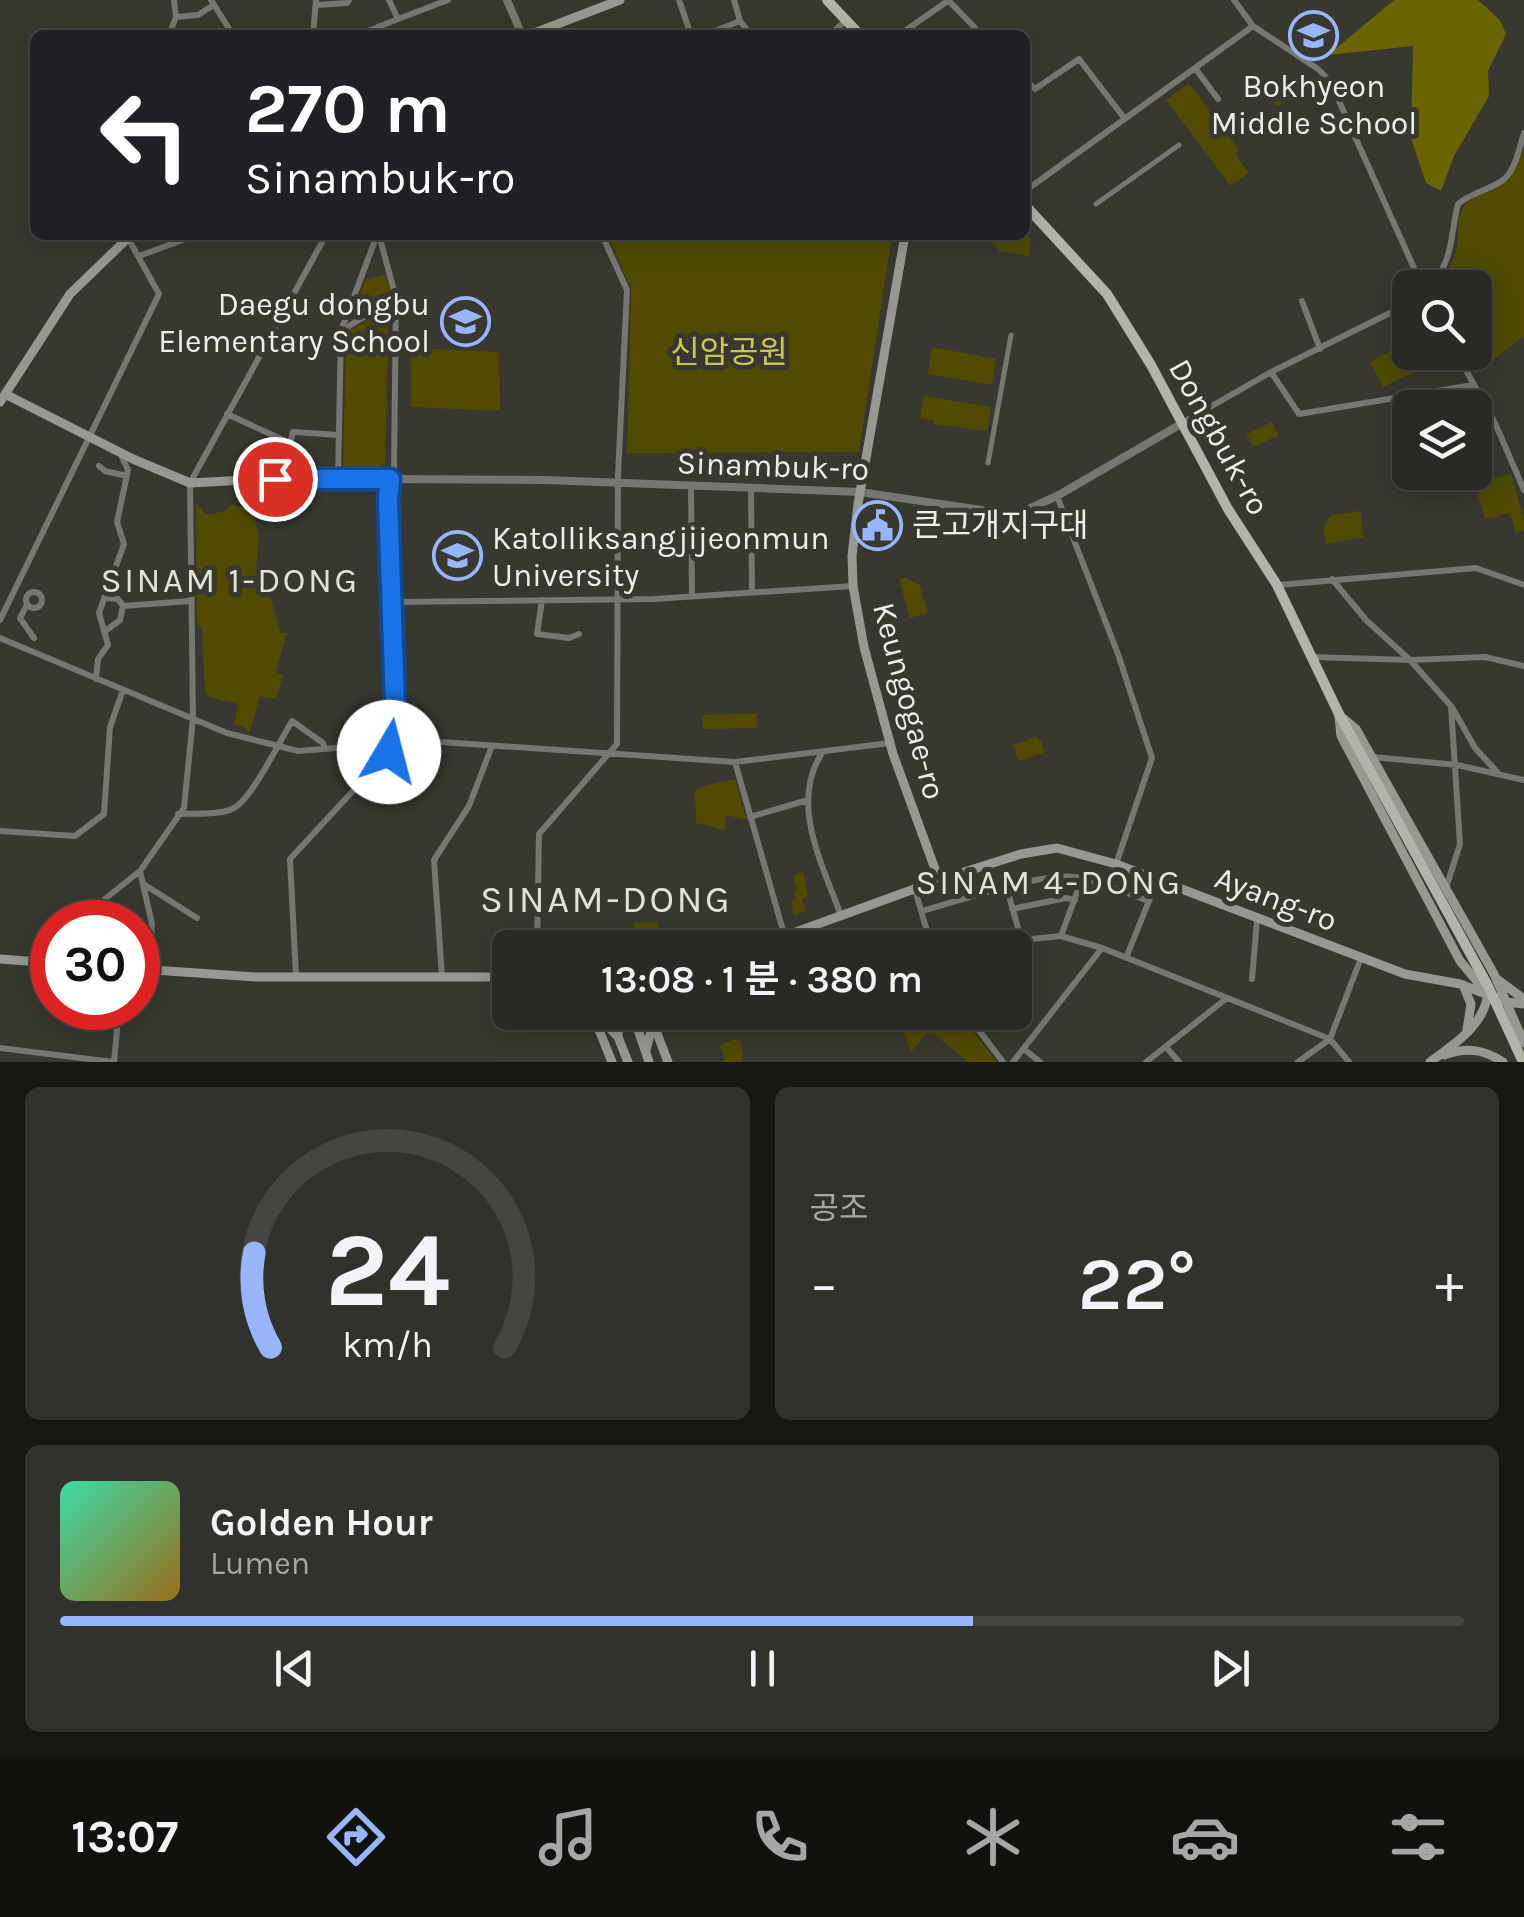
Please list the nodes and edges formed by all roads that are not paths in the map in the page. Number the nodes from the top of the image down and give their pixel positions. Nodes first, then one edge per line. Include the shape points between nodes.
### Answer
1 (174, 0) edge
2 (350, 0) edge
3 (389, 0) edge
4 (448, 0) edge
5 (508, 0) edge
6 (620, 0) edge
7 (680, 0) edge
8 (734, 0) edge
9 (827, 0) edge
10 (948, 0) edge
11 (1234, 0) edge
12 (316, 2) edge
13 (211, 3) edge
14 (176, 16) junction
15 (398, 18) junction
16 (846, 20) junction
17 (740, 22) junction
18 (1253, 26) junction
19 (170, 30) edge
20 (230, 30) edge
21 (314, 30) edge
22 (370, 30) edge
23 (523, 30) edge
24 (539, 30) edge
25 (689, 30) edge
26 (720, 30) edge
27 (747, 30) edge
28 (835, 30) edge
29 (855, 30) edge
30 (906, 30) edge
31 (977, 30) edge
32 (1195, 68) junction
33 (1030, 83) edge
34 (1218, 99) dead end
35 (1124, 119) junction
36 (1524, 134) edge
37 (1179, 145) dead end
38 (1030, 187) edge
39 (1096, 204) dead end
40 (1030, 210) edge
41 (127, 240) edge
42 (131, 240) edge
43 (182, 240) edge
44 (323, 240) edge
45 (376, 240) edge
46 (379, 240) edge
47 (604, 240) edge
48 (904, 240) edge
49 (139, 256) junction
50 (1415, 270) edge
51 (1442, 270) edge
52 (396, 298) junction
53 (1302, 302) dead end
54 (1392, 312) edge
55 (341, 331) junction
56 (1011, 335) dead end
57 (1320, 349) junction
58 (1465, 370) edge
59 (1271, 372) junction
60 (1473, 385) junction
61 (2, 398) edge
62 (227, 414) junction
63 (1181, 424) junction
64 (339, 435) junction
65 (91, 436) junction
66 (290, 443) junction
67 (120, 452) junction
68 (287, 455) dead end
69 (988, 463) dead end
70 (99, 466) dead end
71 (127, 476) junction
72 (338, 477) junction
73 (390, 479) junction
74 (190, 483) junction
75 (620, 484) junction
76 (691, 488) junction
77 (750, 490) junction
78 (1524, 490) edge
79 (860, 492) junction
80 (1057, 496) junction
81 (1332, 580) junction
82 (1524, 585) edge
83 (16, 586) junction
84 (853, 586) junction
85 (1277, 586) junction
86 (752, 593) junction
87 (28, 595) junction
88 (692, 596) junction
89 (104, 598) junction
90 (542, 600) junction
91 (618, 600) junction
92 (190, 601) junction
93 (392, 602) junction
94 (27, 604) junction
95 (123, 606) junction
96 (0, 620) edge
97 (104, 632) junction
98 (579, 634) dead end
99 (0, 638) edge
100 (34, 638) dead end
101 (1312, 657) junction
102 (1410, 660) junction
103 (1524, 666) edge
104 (96, 678) junction
105 (123, 690) junction
106 (1451, 706) junction
107 (1339, 714) junction
108 (193, 718) junction
109 (890, 743) junction
110 (278, 745) junction
111 (393, 745) junction
112 (492, 746) junction
113 (325, 750) junction
114 (612, 752) junction
115 (822, 752) junction
116 (1372, 757) junction
117 (402, 762) dead end
118 (735, 762) junction
119 (1457, 765) junction
120 (1501, 775) junction
121 (1524, 780) edge
122 (808, 800) junction
123 (178, 814) junction
124 (750, 817) junction
125 (0, 831) edge
126 (1116, 864) junction
127 (140, 871) junction
128 (1082, 879) junction
129 (938, 880) junction
130 (1157, 880) junction
131 (144, 884) junction
132 (1446, 888) junction
133 (1007, 889) junction
134 (914, 890) junction
135 (104, 900) edge
136 (147, 900) edge
137 (1074, 900) junction
138 (1148, 902) junction
139 (1457, 908) junction
140 (1012, 909) junction
141 (922, 911) junction
142 (1437, 914) junction
143 (841, 916) junction
144 (197, 918) dead end
145 (1257, 920) junction
146 (538, 930) edge
147 (784, 930) edge
148 (797, 930) edge
149 (927, 930) edge
150 (1021, 930) edge
151 (1061, 936) junction
152 (1032, 940) edge
153 (1102, 948) junction
154 (1126, 958) junction
155 (1361, 958) junction
156 (0, 959) edge
157 (30, 961) edge
158 (1460, 961) junction
159 (160, 971) edge
160 (296, 976) junction
161 (442, 977) junction
162 (492, 977) edge
163 (1496, 978) junction
164 (1252, 979) dead end
165 (1450, 982) junction
166 (1463, 985) junction
167 (1488, 994) junction
168 (1228, 998) junction
169 (1524, 1001) edge
170 (1506, 1002) junction
171 (117, 1030) edge
172 (600, 1030) edge
173 (610, 1030) edge
174 (618, 1030) edge
175 (638, 1030) edge
176 (654, 1030) edge
177 (658, 1030) edge
178 (979, 1030) edge
179 (1466, 1035) junction
180 (618, 1038) junction
181 (1330, 1039) junction
182 (1524, 1043) edge
183 (1166, 1047) junction
184 (0, 1048) edge
185 (1024, 1049) junction
186 (39, 1058) edge
187 (647, 1058) edge
188 (612, 1060) edge
189 (1434, 1060) edge
190 (114, 1062) edge
191 (628, 1062) edge
192 (668, 1062) edge
193 (1003, 1062) edge
194 (1013, 1062) edge
195 (1040, 1062) edge
196 (1146, 1062) edge
197 (1178, 1062) edge
198 (1298, 1062) edge
199 (1348, 1062) edge
200 (1503, 1062) edge
201 (1520, 1062) edge

1 - 14 street
2 - 12 street
3 - 15 street
4 - 15 street
5 - 23 street
6 - 24 main road
7 - 25 street
8 - 17 street
9 - 16 main road
10 - 30 street
10 - 31 street
11 - 18 street
12 - 21 street
13 - 14 street via 198,15
13 - 20 street
14 - 19 street
15 - 22 street
16 - 28 street
16 - 29 main road
17 - 26 street
17 - 27 street
18 - 32 street
18 - 50 street via 1330,81
32 - 34 street
32 - 35 street
33 - 35 street via 1035,88 1078,59
35 - 38 street
36 - 51 street via 1503,180 1458,204
37 - 39 street
40 - 63 main road, Dongbuk-ro via 1107,294
41 - 61 main road via 70,294
42 - 49 street
43 - 49 street
44 - 62 street
45 - 55 street
46 - 52 street
47 - 75 street via 627,290
48 - 79 main road, Keungogae-ro
49 - 65 street via 159,294
52 - 55 street
52 - 73 street
53 - 57 street
54 - 57 street
55 - 64 street
56 - 69 street
57 - 59 street
58 - 60 street
59 - 60 street via 1299,414
59 - 63 street
60 - 78 street
61 - 65 main road, Sinambuk-ro
62 - 66 street
62 - 74 street
63 - 80 street, Sinambuk-ro
63 - 85 main road, Dongbuk-ro
64 - 66 street via 293,432
64 - 72 street
65 - 67 main road, Sinambuk-ro
65 - 83 street
66 - 68 street
67 - 71 street
67 - 74 main road, Sinambuk-ro
70 - 71 street
71 - 89 street via 117,522 124,544
72 - 73 main road, Sinambuk-ro
72 - 74 main road, Sinambuk-ro
73 - 75 street, Sinambuk-ro
73 - 93 street
74 - 92 street
75 - 76 street, Sinambuk-ro
75 - 91 street
76 - 77 street, Sinambuk-ro
76 - 88 street
77 - 79 street, Sinambuk-ro
77 - 86 street
79 - 80 street, Sinambuk-ro via 1015,515
79 - 84 main road, Keungogae-ro
80 - 126 street via 1152,758
81 - 82 street via 1476,568
81 - 85 street
81 - 102 street
83 - 87 street
83 - 96 street
84 - 86 street
84 - 109 main road, Keungogae-ro
85 - 101 main road, Dongbuk-ro
86 - 88 street
87 - 94 street
87 - 94 street via 37,593 42,601
88 - 91 street
89 - 95 street
89 - 97 street
90 - 91 street
90 - 93 street
90 - 98 street via 537,634
91 - 114 street
92 - 95 street
92 - 108 street
93 - 111 street
94 - 100 street via 20,618
95 - 97 street via 120,620
97 - 104 street via 108,645
99 - 104 street
101 - 102 street
101 - 107 main road, Dongbuk-ro
102 - 103 street via 1484,657
102 - 106 street
104 - 105 street
105 - 108 street
105 - 125 street via 110,728 104,814 75,836
106 - 119 street
106 - 120 street via 1475,748
107 - 116 main road
107 - 142 main road via 1341,736
107 - 201 main road, Dongbuk-ro via 1488,986
108 - 110 street
108 - 123 street via 187,797
109 - 115 street
109 - 129 main road, Keungogae-ro
110 - 113 street
110 - 113 street via 292,721
110 - 123 street via 238,806
111 - 112 street
111 - 113 street
111 - 117 street
111 - 160 street via 290,858
112 - 114 street
112 - 161 street via 469,806 434,860
114 - 118 street
114 - 146 street via 541,829
115 - 118 street
115 - 122 street via 810,771
116 - 119 street
116 - 132 main road
118 - 124 street
119 - 120 street
119 - 132 street via 1460,844
120 - 121 street
122 - 124 street
122 - 143 street
123 - 127 street
124 - 147 street
126 - 129 main road, Ayang-ro via 1069,850 1040,850
126 - 130 main road, Ayang-ro
127 - 131 street
127 - 135 street
128 - 133 street
128 - 137 street
128 - 138 street
129 - 134 main road, Ayang-ro
130 - 138 street
130 - 145 main road, Ayang-ro
131 - 136 street
131 - 144 street
132 - 139 main road
133 - 140 street
133 - 141 street
134 - 141 street
134 - 143 main road, Ayang-ro
137 - 140 street
137 - 151 street
138 - 154 street
139 - 142 main road via 1448,905
139 - 163 main road
140 - 150 street
141 - 149 street
142 - 158 main road
143 - 148 main road, Ayang-ro
145 - 155 main road, Ayang-ro
145 - 164 street
151 - 152 street
151 - 153 street
153 - 154 street
153 - 185 street
154 - 168 street
155 - 165 main road, Ayang-ro
155 - 181 street
156 - 157 main road
158 - 165 main road
158 - 167 main road
159 - 160 main road
160 - 161 main road
161 - 162 main road
163 - 169 main road
163 - 170 main road
165 - 166 main road, Ayang-ro
166 - 167 main road, Ayang-ro
166 - 179 main road via 1472,1016
167 - 170 main road, Ayang-ro
167 - 179 main road via 1485,1011
167 - 201 main road
168 - 181 street
168 - 183 street
169 - 170 main road, Ayang-ro
170 - 182 main road
171 - 190 street
172 - 188 main road
173 - 180 main road
174 - 180 main road
175 - 187 main road
176 - 187 main road
177 - 192 main road
178 - 193 street
179 - 189 main road
180 - 187 main road via 632,1030
180 - 188 main road
180 - 191 main road
181 - 198 street
181 - 199 street
183 - 196 street
183 - 197 street
184 - 186 street
185 - 194 street
185 - 195 street
186 - 190 street
189 - 200 main road via 1476,1049

